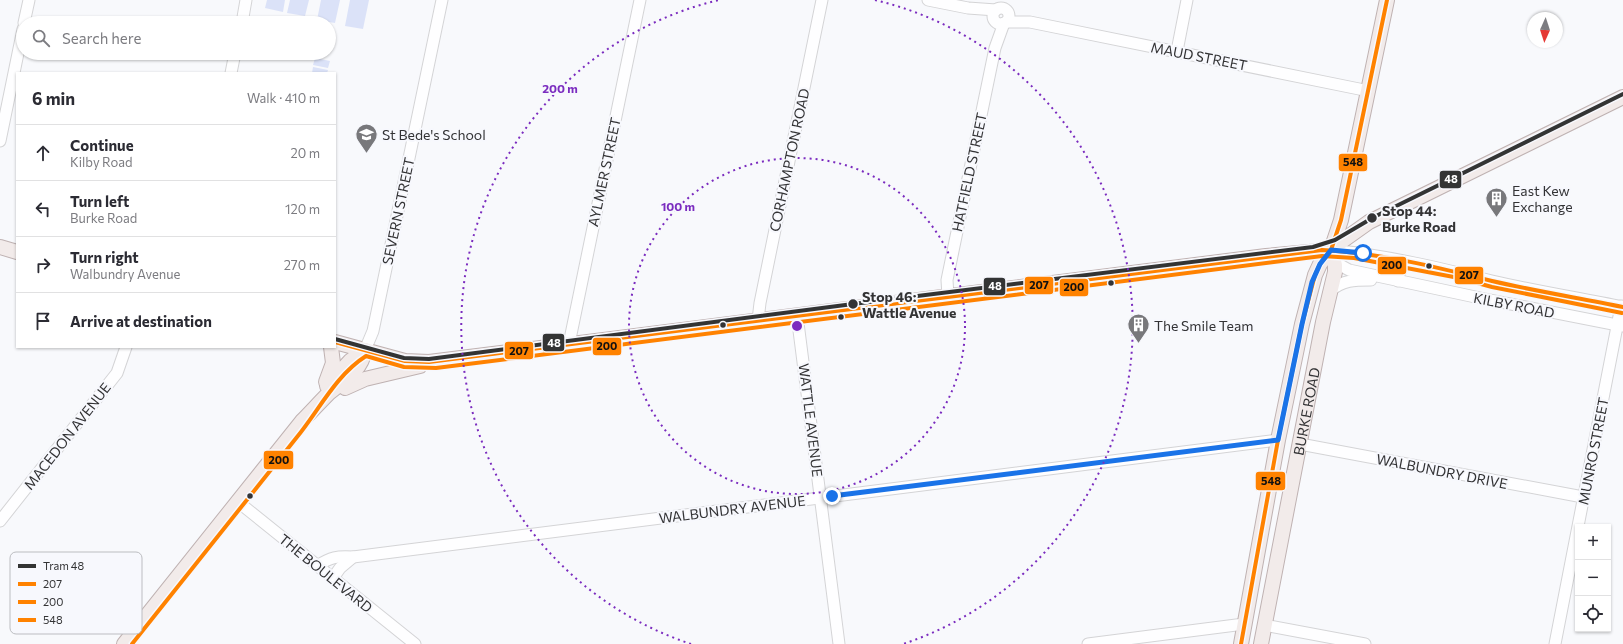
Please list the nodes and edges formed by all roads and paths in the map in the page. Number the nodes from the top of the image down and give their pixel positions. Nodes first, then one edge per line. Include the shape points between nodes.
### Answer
1 (29, 0) edge
2 (246, 0) edge
3 (442, 0) edge
4 (640, 0) edge
5 (822, 0) edge
6 (928, 0) edge
7 (1187, 0) edge
8 (1387, 0) edge
9 (1002, 12) edge
10 (26, 16) edge
11 (243, 16) edge
12 (1177, 51) junction
13 (17, 60) edge
14 (234, 60) edge
15 (231, 72) edge
16 (1369, 91) junction
17 (1623, 98) edge
18 (0, 141) edge
19 (0, 247) edge
20 (1331, 250) junction
21 (16, 252) edge
22 (1401, 261) junction
23 (1394, 280) junction
24 (1330, 291) junction
25 (948, 296) junction
26 (1622, 306) edge
27 (797, 315) junction
28 (758, 320) junction
29 (1620, 325) edge
30 (336, 342) edge
31 (569, 344) junction
32 (126, 348) edge
33 (331, 348) edge
34 (365, 350) junction
35 (442, 361) junction
36 (318, 400) junction
37 (1278, 440) junction
38 (1300, 444) junction
39 (1584, 497) junction
40 (821, 498) junction
41 (238, 501) junction
42 (0, 521) edge
43 (353, 557) junction
44 (317, 566) junction
45 (333, 578) junction
46 (142, 621) edge
47 (1244, 624) junction
48 (1264, 625) junction
49 (132, 634) edge
50 (124, 644) edge
51 (415, 644) edge
52 (839, 644) edge
53 (1088, 644) edge
54 (1241, 644) edge
55 (1261, 644) edge
56 (1365, 644) edge
57 (1555, 644) edge

1 - 10 street
2 - 11 street
3 - 34 street, SEVERN STREET via 373,331
4 - 31 street, AYLMER STREET
5 - 28 street, CORHAMPTON ROAD
6 - 9 street, MAUD STREET
7 - 12 street
8 - 16 main road, BURKE ROAD
9 - 12 street, MAUD STREET via 1030,22
9 - 25 street, HATFIELD STREET via 947,280
12 - 16 street, MAUD STREET
13 - 18 street
14 - 15 street
16 - 20 main road, BURKE ROAD via 1343,214
17 - 20 main road via 1369,222
19 - 21 main road
20 - 22 street, KILBY ROAD via 1363,253
20 - 23 street, KILBY ROAD via 1345,269
20 - 24 main road, BURKE ROAD via 1336,269
20 - 25 main road via 1295,252
20 - 37 main road, BURKE ROAD via 1320,264 1312,282
22 - 23 street
22 - 26 street, KILBY ROAD
23 - 24 street via 1350,280
23 - 29 street, KILBY ROAD
24 - 38 main road, BURKE ROAD
25 - 27 main road
26 - 29 street, MUNRO STREET
27 - 28 main road
27 - 40 street, WATTLE AVENUE
28 - 31 main road
29 - 39 street, MUNRO STREET
30 - 34 main road
31 - 35 main road
32 - 42 street, MACEDON AVENUE via 117,373
33 - 36 main road via 333,363
34 - 35 main road via 411,362
34 - 36 main road via 362,362 354,373
35 - 36 main road via 362,380
36 - 41 main road
37 - 40 street, WALBUNDRY AVENUE
37 - 47 main road, BURKE ROAD
38 - 39 street, WALBUNDRY DRIVE
38 - 48 main road, BURKE ROAD
39 - 57 street, MUNRO STREET
40 - 43 street, WALBUNDRY AVENUE
40 - 52 street, WATTLE AVENUE
41 - 44 street, THE BOULEVARD
41 - 46 main road
43 - 44 street, WALBUNDRY AVENUE via 331,557
43 - 45 street
44 - 45 street, THE BOULEVARD
45 - 51 street, THE BOULEVARD
47 - 53 street
47 - 54 main road, BURKE ROAD
48 - 55 main road, BURKE ROAD
48 - 56 street
49 - 50 main road

